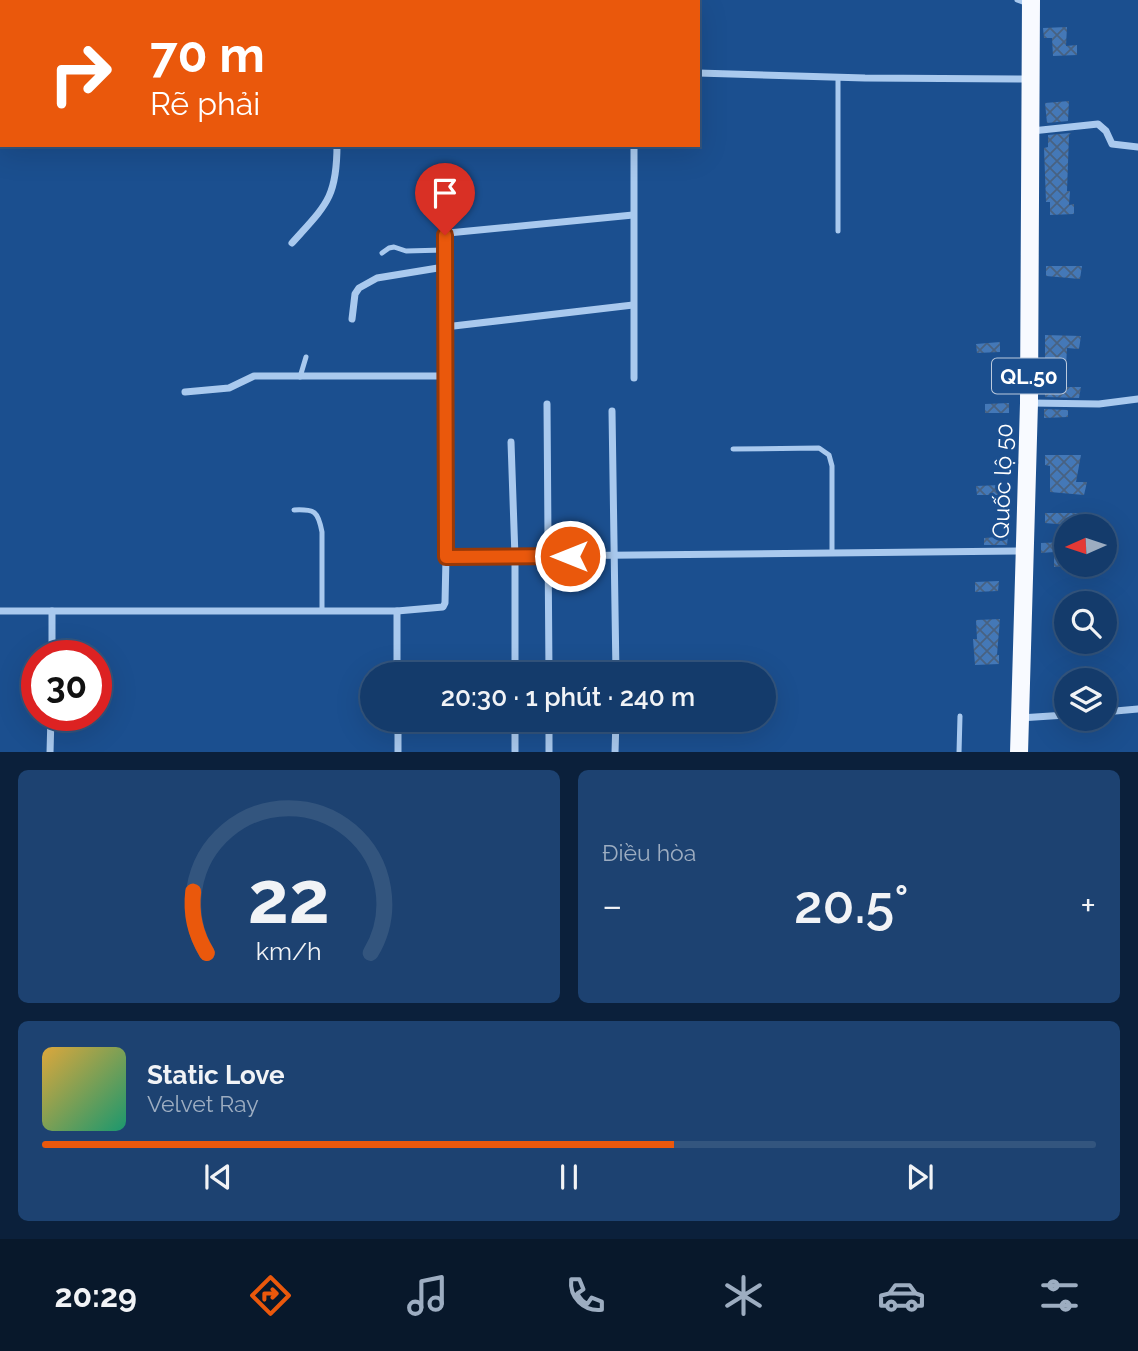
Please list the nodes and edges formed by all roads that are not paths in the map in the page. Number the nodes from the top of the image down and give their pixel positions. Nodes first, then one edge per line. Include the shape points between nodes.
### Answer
1 (1027, 2) edge
2 (700, 73) edge
3 (838, 78) junction
4 (1030, 79) junction
5 (1031, 131) junction
6 (337, 147) edge
7 (634, 147) edge
8 (1138, 147) edge
9 (633, 215) junction
10 (838, 231) dead end
11 (292, 243) dead end
12 (444, 250) junction
13 (382, 253) dead end
14 (444, 267) junction
15 (633, 305) junction
16 (352, 320) dead end
17 (445, 327) junction
18 (306, 357) dead end
19 (446, 376) junction
20 (300, 377) junction
21 (634, 379) dead end
22 (185, 393) dead end
23 (1138, 399) edge
24 (1029, 403) junction
25 (547, 404) dead end
26 (612, 411) dead end
27 (511, 442) dead end
28 (733, 449) dead end
29 (294, 510) dead end
30 (1025, 551) junction
31 (832, 552) junction
32 (515, 556) junction
33 (547, 556) junction
34 (446, 557) junction
35 (614, 557) junction
36 (0, 611) edge
37 (52, 611) junction
38 (322, 611) junction
39 (397, 611) junction
40 (52, 640) edge
41 (397, 662) edge
42 (515, 662) edge
43 (549, 662) edge
44 (616, 662) edge
45 (1138, 709) edge
46 (1117, 711) edge
47 (960, 716) dead end
48 (1054, 716) edge
49 (1019, 718) junction
50 (51, 731) edge
51 (398, 732) edge
52 (515, 732) edge
53 (549, 732) edge
54 (616, 732) edge
55 (515, 751) edge
56 (50, 752) edge
57 (398, 752) edge
58 (549, 752) edge
59 (615, 752) edge
60 (959, 752) edge
61 (1018, 752) edge

1 - 4 highway, Quốc lộ 50 / QL.50
2 - 3 street
3 - 4 street
3 - 10 lane
4 - 5 highway, Quốc lộ 50 / QL.50
5 - 8 street via 1098,124 1112,144
5 - 24 highway, Quốc lộ 50 / QL.50
6 - 11 street via 332,193
7 - 9 street
9 - 12 street via 448,233
9 - 15 street
12 - 13 lane via 394,247
12 - 14 street
14 - 16 street via 370,281 355,294
14 - 17 street
15 - 17 street
15 - 21 street
17 - 19 street
18 - 20 lane
19 - 20 street
19 - 34 street
20 - 22 street via 254,376 229,388
23 - 24 street via 1099,404
24 - 30 highway, Quốc lộ 50 / QL.50
25 - 33 street
26 - 35 street
27 - 32 street
28 - 31 lane via 818,448 829,455
29 - 38 lane via 311,509 320,521
30 - 31 street
30 - 49 highway, Quốc lộ 50 / QL.50
31 - 35 street
32 - 33 street
32 - 34 street
32 - 42 street
33 - 35 street
33 - 43 street
34 - 39 street via 443,607
35 - 44 street
36 - 37 street
37 - 38 street
37 - 40 street
38 - 39 street
39 - 41 street
45 - 46 street
47 - 60 lane
48 - 49 street
49 - 61 highway, Quốc lộ 50 / QL.50
50 - 56 street
51 - 57 street
52 - 55 street
53 - 58 street
54 - 59 street

